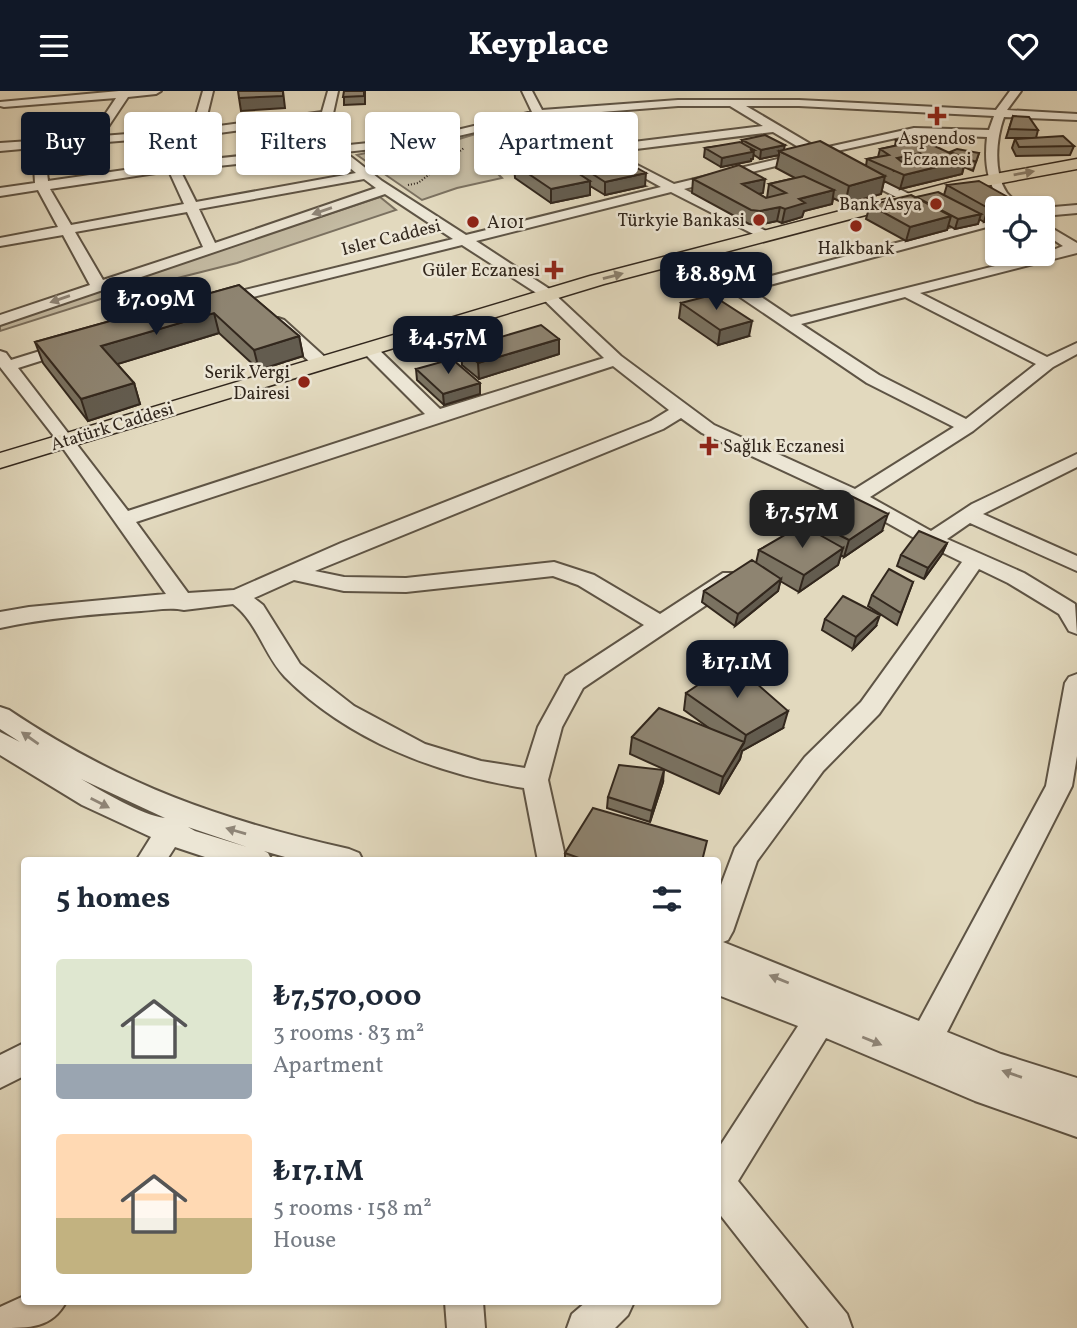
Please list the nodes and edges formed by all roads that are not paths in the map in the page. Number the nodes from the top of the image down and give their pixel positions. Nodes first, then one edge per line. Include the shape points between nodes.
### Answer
1 (8, 91) edge
2 (156, 91) edge
3 (208, 91) edge
4 (333, 91) edge
5 (527, 91) edge
6 (722, 91) edge
7 (846, 91) edge
8 (1016, 91) edge
9 (141, 92) edge
10 (124, 94) junction
11 (731, 103) junction
12 (844, 105) junction
13 (2, 106) edge
14 (202, 112) edge
15 (329, 112) edge
16 (537, 112) edge
17 (563, 112) edge
18 (999, 113) junction
19 (110, 115) edge
20 (1077, 117) edge
21 (774, 128) junction
22 (474, 129) edge
23 (993, 134) junction
24 (21, 145) edge
25 (638, 146) edge
26 (0, 147) edge
27 (351, 147) edge
28 (816, 152) junction
29 (351, 162) edge
30 (1077, 164) edge
31 (638, 170) edge
32 (124, 174) edge
33 (365, 174) edge
34 (41, 175) edge
35 (177, 175) edge
36 (366, 175) joint
37 (996, 178) junction
38 (961, 185) junction
39 (42, 186) junction
40 (674, 188) junction
41 (387, 190) junction
42 (0, 192) edge
43 (991, 196) edge
44 (1004, 196) edge
45 (908, 199) junction
46 (191, 206) junction
47 (1077, 209) edge
48 (1055, 211) edge
49 (985, 224) edge
50 (68, 229) junction
51 (1055, 234) edge
52 (765, 236) junction
53 (463, 239) junction
54 (0, 242) edge
55 (1076, 248) edge
56 (211, 249) junction
57 (688, 256) junction
58 (99, 286) junction
59 (738, 289) junction
60 (905, 291) junction
61 (246, 293) junction
62 (547, 295) junction
63 (206, 305) edge
64 (0, 320) edge
65 (790, 322) junction
66 (87, 341) edge
67 (368, 348) junction
68 (1077, 348) edge
69 (615, 360) junction
70 (4, 361) edge
71 (321, 363) junction
72 (1047, 363) junction
73 (681, 410) junction
74 (436, 416) junction
75 (967, 427) junction
76 (66, 440) junction
77 (1077, 460) edge
78 (0, 461) edge
79 (856, 497) junction
80 (969, 515) junction
81 (823, 518) edge
82 (125, 519) junction
83 (932, 540) junction
84 (975, 559) junction
85 (1077, 564) edge
86 (747, 567) edge
87 (293, 573) junction
88 (237, 597) junction
89 (184, 603) junction
90 (1074, 613) edge
91 (0, 620) edge
92 (659, 624) junction
93 (1077, 683) edge
94 (0, 716) edge
95 (0, 742) edge
96 (1070, 776) edge
97 (535, 780) junction
98 (175, 825) junction
99 (153, 857) edge
100 (249, 857) edge
101 (330, 857) edge
102 (551, 857) edge
103 (721, 923) edge
104 (721, 956) edge
105 (721, 982) edge
106 (823, 1009) junction
107 (921, 1049) junction
108 (21, 1061) edge
109 (0, 1072) edge
110 (1077, 1094) edge
111 (1077, 1119) edge
112 (721, 1177) edge
113 (721, 1186) edge
114 (43, 1305) edge
115 (464, 1305) edge
116 (612, 1305) edge
117 (0, 1326) edge
118 (466, 1328) edge
119 (586, 1328) edge
120 (833, 1328) edge

1 - 13 street
2 - 9 street
3 - 14 street
4 - 15 street
5 - 16 street
6 - 11 street
7 - 12 street
8 - 18 street
9 - 10 street
10 - 13 street
10 - 19 street
11 - 12 street
11 - 17 street
11 - 21 street
12 - 18 street via 919,104
18 - 20 street
18 - 23 street
21 - 25 street
21 - 28 street
22 - 27 street via 428,140
23 - 28 street, Isler Caddesi via 914,131
23 - 37 street
24 - 26 street
28 - 40 street, Isler Caddesi
28 - 45 street
29 - 33 street
37 -> 30 main road, Atatürk Caddesi
31 - 40 street
32 - 39 street
34 - 39 street
35 - 46 street
36 - 41 street
36 - 46 street
37 - 38 main road, Atatürk Caddesi
37 - 44 street
38 - 43 street
38 - 45 main road, Atatürk Caddesi
39 - 42 street
39 - 50 street
40 - 52 street
40 - 53 street, Isler Caddesi
41 - 53 street
41 -> 56 street
45 - 52 main road, Atatürk Caddesi
46 - 50 street
46 - 56 street
47 - 48 street
49 - 59 street
50 - 54 street
50 - 58 street
51 - 55 street
52 - 57 main road, Atatürk Caddesi
53 - 61 street, Isler Caddesi
53 - 62 street
55 - 60 street
56 - 58 street
57 - 59 street
62 -> 57 main road, Atatürk Caddesi
58 -> 64 street
59 - 65 street
60 - 65 street
60 - 72 street
61 - 63 street, Isler Caddesi
61 - 71 street
62 - 67 main road, Atatürk Caddesi
62 - 69 street
65 - 75 street via 881,384
66 - 70 street
67 - 71 main road, Atatürk Caddesi
67 - 74 street
68 - 72 street
69 - 73 street
69 - 74 street
70 - 76 street
71 - 76 main road, Atatürk Caddesi
72 - 75 street
73 - 79 street via 708,429
73 - 87 street via 657,425
74 - 82 street
75 - 79 street
76 - 78 main road, Atatürk Caddesi
76 - 82 street
77 - 80 street
79 - 81 street
79 - 83 street
80 - 83 street
80 - 85 street
82 - 89 street
83 - 84 street
84 - 90 street
84 - 103 street via 870,708 814,764 745,856
86 - 92 street
87 - 88 street
87 - 92 street via 344,584 405,585 554,569 586,580
88 - 89 street
88 - 97 street via 255,610 292,670 345,712 416,751 481,771
89 - 91 street via 67,610
92 - 97 street via 574,681 550,727
93 - 96 street
98 -> 94 street
95 -> 98 street via 78,792
96 - 107 street via 1059,786
97 - 102 street
98 - 99 street
98 - 100 street
101 -> 98 street
106 -> 104 street
105 - 106 street
106 - 107 street
106 - 112 street
110 -> 107 street
107 - 111 street via 1020,1103
108 - 109 street
113 - 120 street
114 - 117 street
115 - 118 street
116 - 119 street

